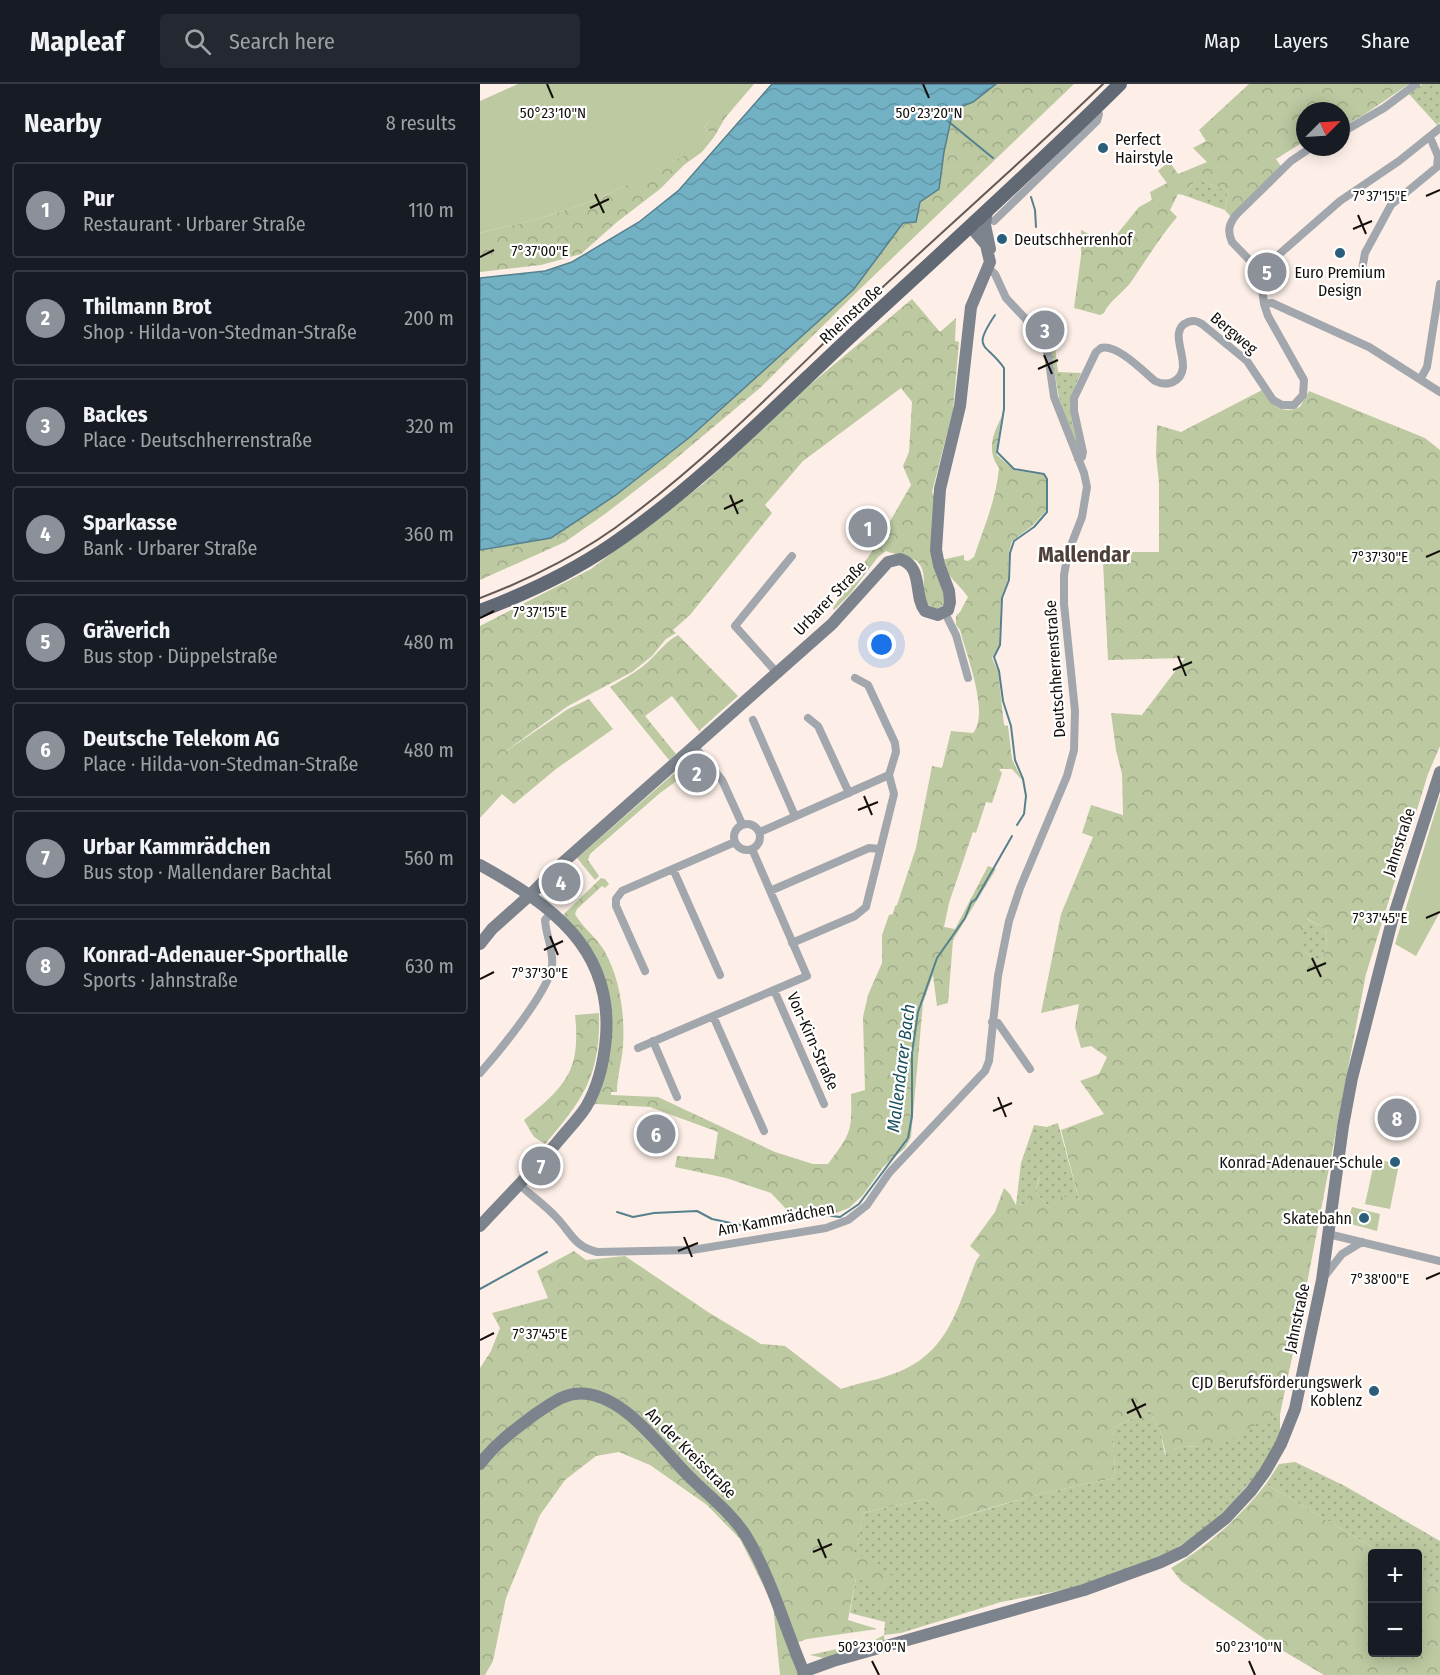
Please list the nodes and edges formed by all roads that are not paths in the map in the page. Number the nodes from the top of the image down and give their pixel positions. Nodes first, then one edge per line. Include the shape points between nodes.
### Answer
1 (1120, 84) edge
2 (1416, 84) edge
3 (1350, 128) edge
4 (1440, 128) edge
5 (1430, 137) junction
6 (1298, 156) edge
7 (991, 216) junction
8 (970, 226) junction
9 (989, 253) junction
10 (988, 268) junction
11 (1362, 270) dead end
12 (1260, 271) junction
13 (1440, 284) edge
14 (1264, 304) junction
15 (1420, 378) junction
16 (1440, 392) edge
17 (1078, 459) junction
18 (792, 556) dead end
19 (480, 611) edge
20 (945, 613) junction
21 (778, 674) junction
22 (855, 678) dead end
23 (968, 678) dead end
24 (808, 718) dead end
25 (753, 720) dead end
26 (694, 746) junction
27 (1440, 772) edge
28 (889, 775) junction
29 (849, 793) junction
30 (795, 816) junction
31 (742, 824) junction
32 (760, 832) junction
33 (735, 842) junction
34 (752, 849) junction
35 (880, 849) junction
36 (480, 866) edge
37 (673, 869) junction
38 (770, 891) junction
39 (530, 895) junction
40 (552, 912) junction
41 (792, 943) junction
42 (480, 944) edge
43 (645, 970) dead end
44 (720, 975) dead end
45 (774, 990) junction
46 (713, 1016) junction
47 (992, 1022) junction
48 (652, 1041) junction
49 (638, 1048) dead end
50 (1030, 1070) dead end
51 (481, 1071) edge
52 (677, 1098) dead end
53 (824, 1104) dead end
54 (764, 1131) dead end
55 (519, 1184) junction
56 (480, 1226) edge
57 (1328, 1234) junction
58 (1362, 1242) junction
59 (1440, 1261) edge
60 (1322, 1280) junction
61 (480, 1464) edge
62 (804, 1673) edge

1 - 7 main road, Rheinstraße
2 - 3 street
4 - 5 street
5 - 11 street via 1438,156 1437,167 1390,205 1365,253
5 - 12 street via 1340,201
6 - 12 street via 1230,225 1232,242
7 - 8 main road, Rheinstraße
7 - 9 street via 986,225
8 - 9 street
8 - 19 main road, Rheinstraße via 698,478 644,522 593,556
9 - 10 street
10 - 17 street, Deutschherrenstraße via 1006,298 1043,341 1054,397
10 - 20 street via 971,307 960,406 940,489 936,550 951,598
12 - 14 street, Bergweg
13 - 15 street via 1427,368
14 - 15 street via 1272,303 1338,331
14 - 17 street, Bergweg via 1304,380 1298,402 1290,406 1277,403 1247,361 1202,324 1188,322 1179,330 1183,370 1171,383 1155,381 1110,347 1096,352 1074,398 1083,452
15 - 16 street
17 - 47 street, Deutschherrenstraße via 1087,487 1086,499 1064,575 1075,711 1074,750 1009,921
18 - 21 street via 735,626
20 - 21 street, Urbarer Straße via 925,612 912,566 904,560 891,560 832,624
20 - 23 street via 956,635
21 - 26 street, Urbarer Straße
22 - 28 street via 868,684 895,743
24 - 29 street via 818,726
25 - 30 street
26 - 31 street via 722,780
26 - 39 street, Urbarer Straße
27 - 57 street, Jahnstraße via 1408,865 1371,998 1343,1126
28 - 29 street
28 - 35 street via 894,794
29 - 30 street
30 - 32 street
31 - 32 street via 750,824
31 - 33 street via 736,830
32 - 34 street via 759,844
33 - 34 street via 740,848
33 - 37 street
34 - 38 street
35 - 38 street via 869,848
35 - 41 street via 864,910
36 - 39 street
37 - 43 street via 622,891 616,899
37 - 44 street
38 - 41 street
39 - 40 street
39 - 42 street, Urbarer Straße
40 - 51 street via 545,920 552,960 549,980 508,1040
40 - 55 street via 578,939 596,969 605,1006 605,1045 600,1074 584,1109
41 - 45 street via 807,976
45 - 46 street
45 - 53 street, Von-Kirn-Straße
46 - 48 street
46 - 54 street
47 - 50 street via 998,1023
47 - 55 street, Am Kammrädchen via 985,1071 889,1173 867,1205 855,1217 837,1225 692,1250 597,1252 584,1249
48 - 49 street
48 - 52 street
55 - 56 street
57 - 58 street
57 - 60 street, Jahnstraße
58 - 59 street
58 - 60 street via 1342,1254
60 - 62 street, Jahnstraße via 1295,1409 1274,1459 1226,1518 1197,1542 1179,1554 1119,1578 833,1661
61 - 62 street, An der Kreisstraße via 513,1431 566,1396 587,1394 628,1414 745,1534 770,1585

